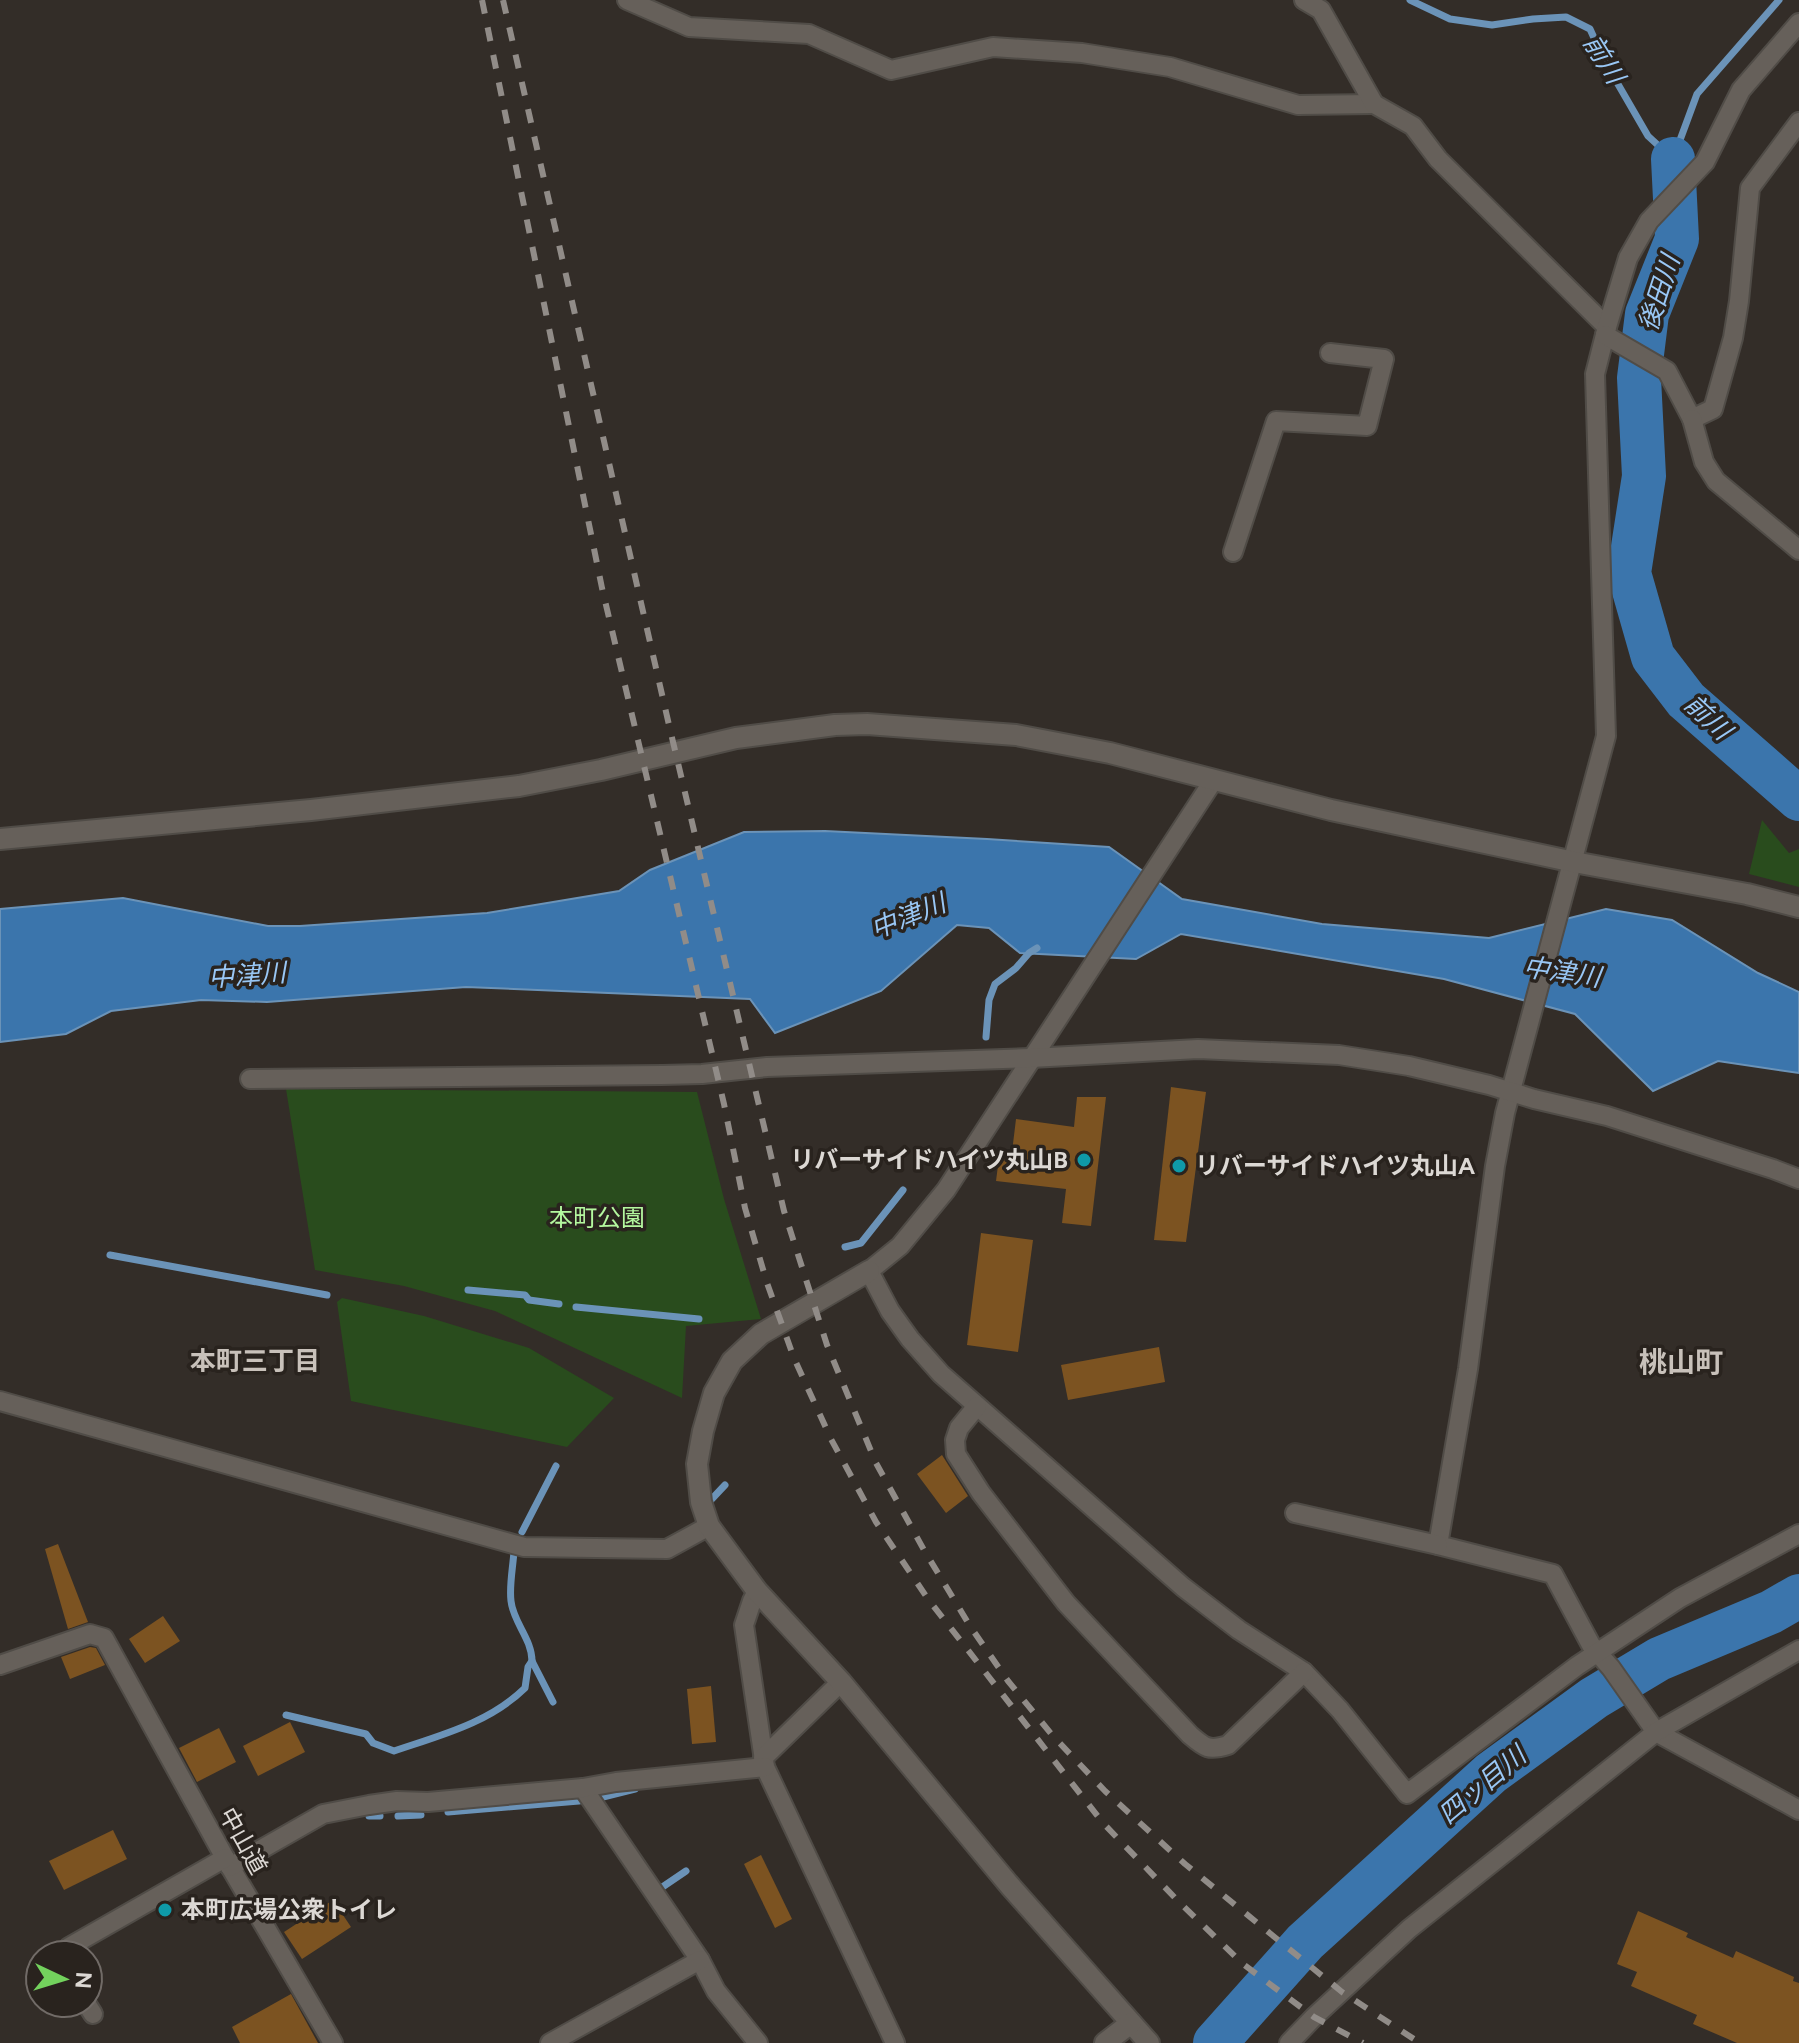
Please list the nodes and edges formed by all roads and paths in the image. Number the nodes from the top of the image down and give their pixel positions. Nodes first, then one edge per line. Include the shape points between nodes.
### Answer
1 (627, 0) edge
2 (1304, 0) edge
3 (1799, 23) edge
4 (1374, 104) junction
5 (1799, 122) edge
6 (1610, 335) junction
7 (1330, 353) dead end
8 (1692, 419) junction
9 (1799, 550) edge
10 (1233, 552) dead end
11 (1213, 781) junction
12 (0, 839) edge
13 (1571, 870) junction
14 (1799, 907) edge
15 (1031, 1058) junction
16 (250, 1079) dead end
17 (1513, 1084) junction
18 (1799, 1179) edge
19 (869, 1271) junction
20 (0, 1401) edge
21 (977, 1406) junction
22 (1295, 1513) dead end
23 (709, 1526) junction
24 (1799, 1534) edge
25 (1438, 1545) junction
26 (757, 1591) junction
27 (1799, 1650) edge
28 (1597, 1653) junction
29 (0, 1665) edge
30 (1304, 1672) junction
31 (841, 1682) junction
32 (1652, 1727) junction
33 (764, 1762) junction
34 (583, 1788) junction
35 (1799, 1810) edge
36 (227, 1862) junction
37 (84, 1939) edge
38 (700, 1960) junction
39 (1131, 2023) junction
40 (333, 2043) edge
41 (550, 2043) edge
42 (758, 2043) edge
43 (895, 2043) edge
44 (1105, 2043) edge
45 (1149, 2043) edge
46 (1289, 2043) edge

1 - 4 street via 689,27 809,34 891,70 993,47 1082,53 1170,67 1298,105
2 - 4 street via 1321,10
3 - 6 street via 1741,90 1705,162 1649,221 1628,258
4 - 6 street via 1413,126 1438,159
5 - 8 street via 1750,188 1733,338 1713,409
6 - 8 street via 1667,371
6 - 13 street via 1595,374 1606,736
7 - 10 street via 1384,359 1367,426 1276,421
8 - 9 street via 1704,462 1716,481
11 - 12 street via 1016,735 835,725 736,738 519,786
11 - 13 street
11 - 15 street
13 - 14 street via 1734,891
13 - 17 street
15 - 16 street via 702,1074
15 - 17 street via 1198,1049 1339,1055
15 - 19 street via 946,1190 900,1246
17 - 18 street via 1534,1099 1607,1116
17 - 25 street via 1495,1166
19 - 21 street via 910,1339
19 - 23 street via 761,1334 732,1361 714,1393 697,1464
20 - 23 street via 524,1547 667,1549
21 - 30 street via 1183,1587
21 - 30 street via 955,1440 956,1454 981,1493 1066,1603 1202,1745 1228,1745
22 - 25 street
23 - 26 street
24 - 28 street via 1680,1598
25 - 28 street via 1553,1574
26 - 31 street
26 - 33 street via 744,1625
27 - 32 street
28 - 30 street via 1407,1794
28 - 32 street
29 - 36 street, 中山道 via 90,1634 104,1638
31 - 33 street
31 - 39 street
32 - 35 street
32 - 46 street via 1409,1929
33 - 34 street
33 - 43 street
34 - 36 street via 397,1801 323,1814
34 - 38 street
36 - 37 street
36 - 40 street, 中山道
38 - 41 street
38 - 42 street via 716,1991
39 - 44 street
39 - 45 street

